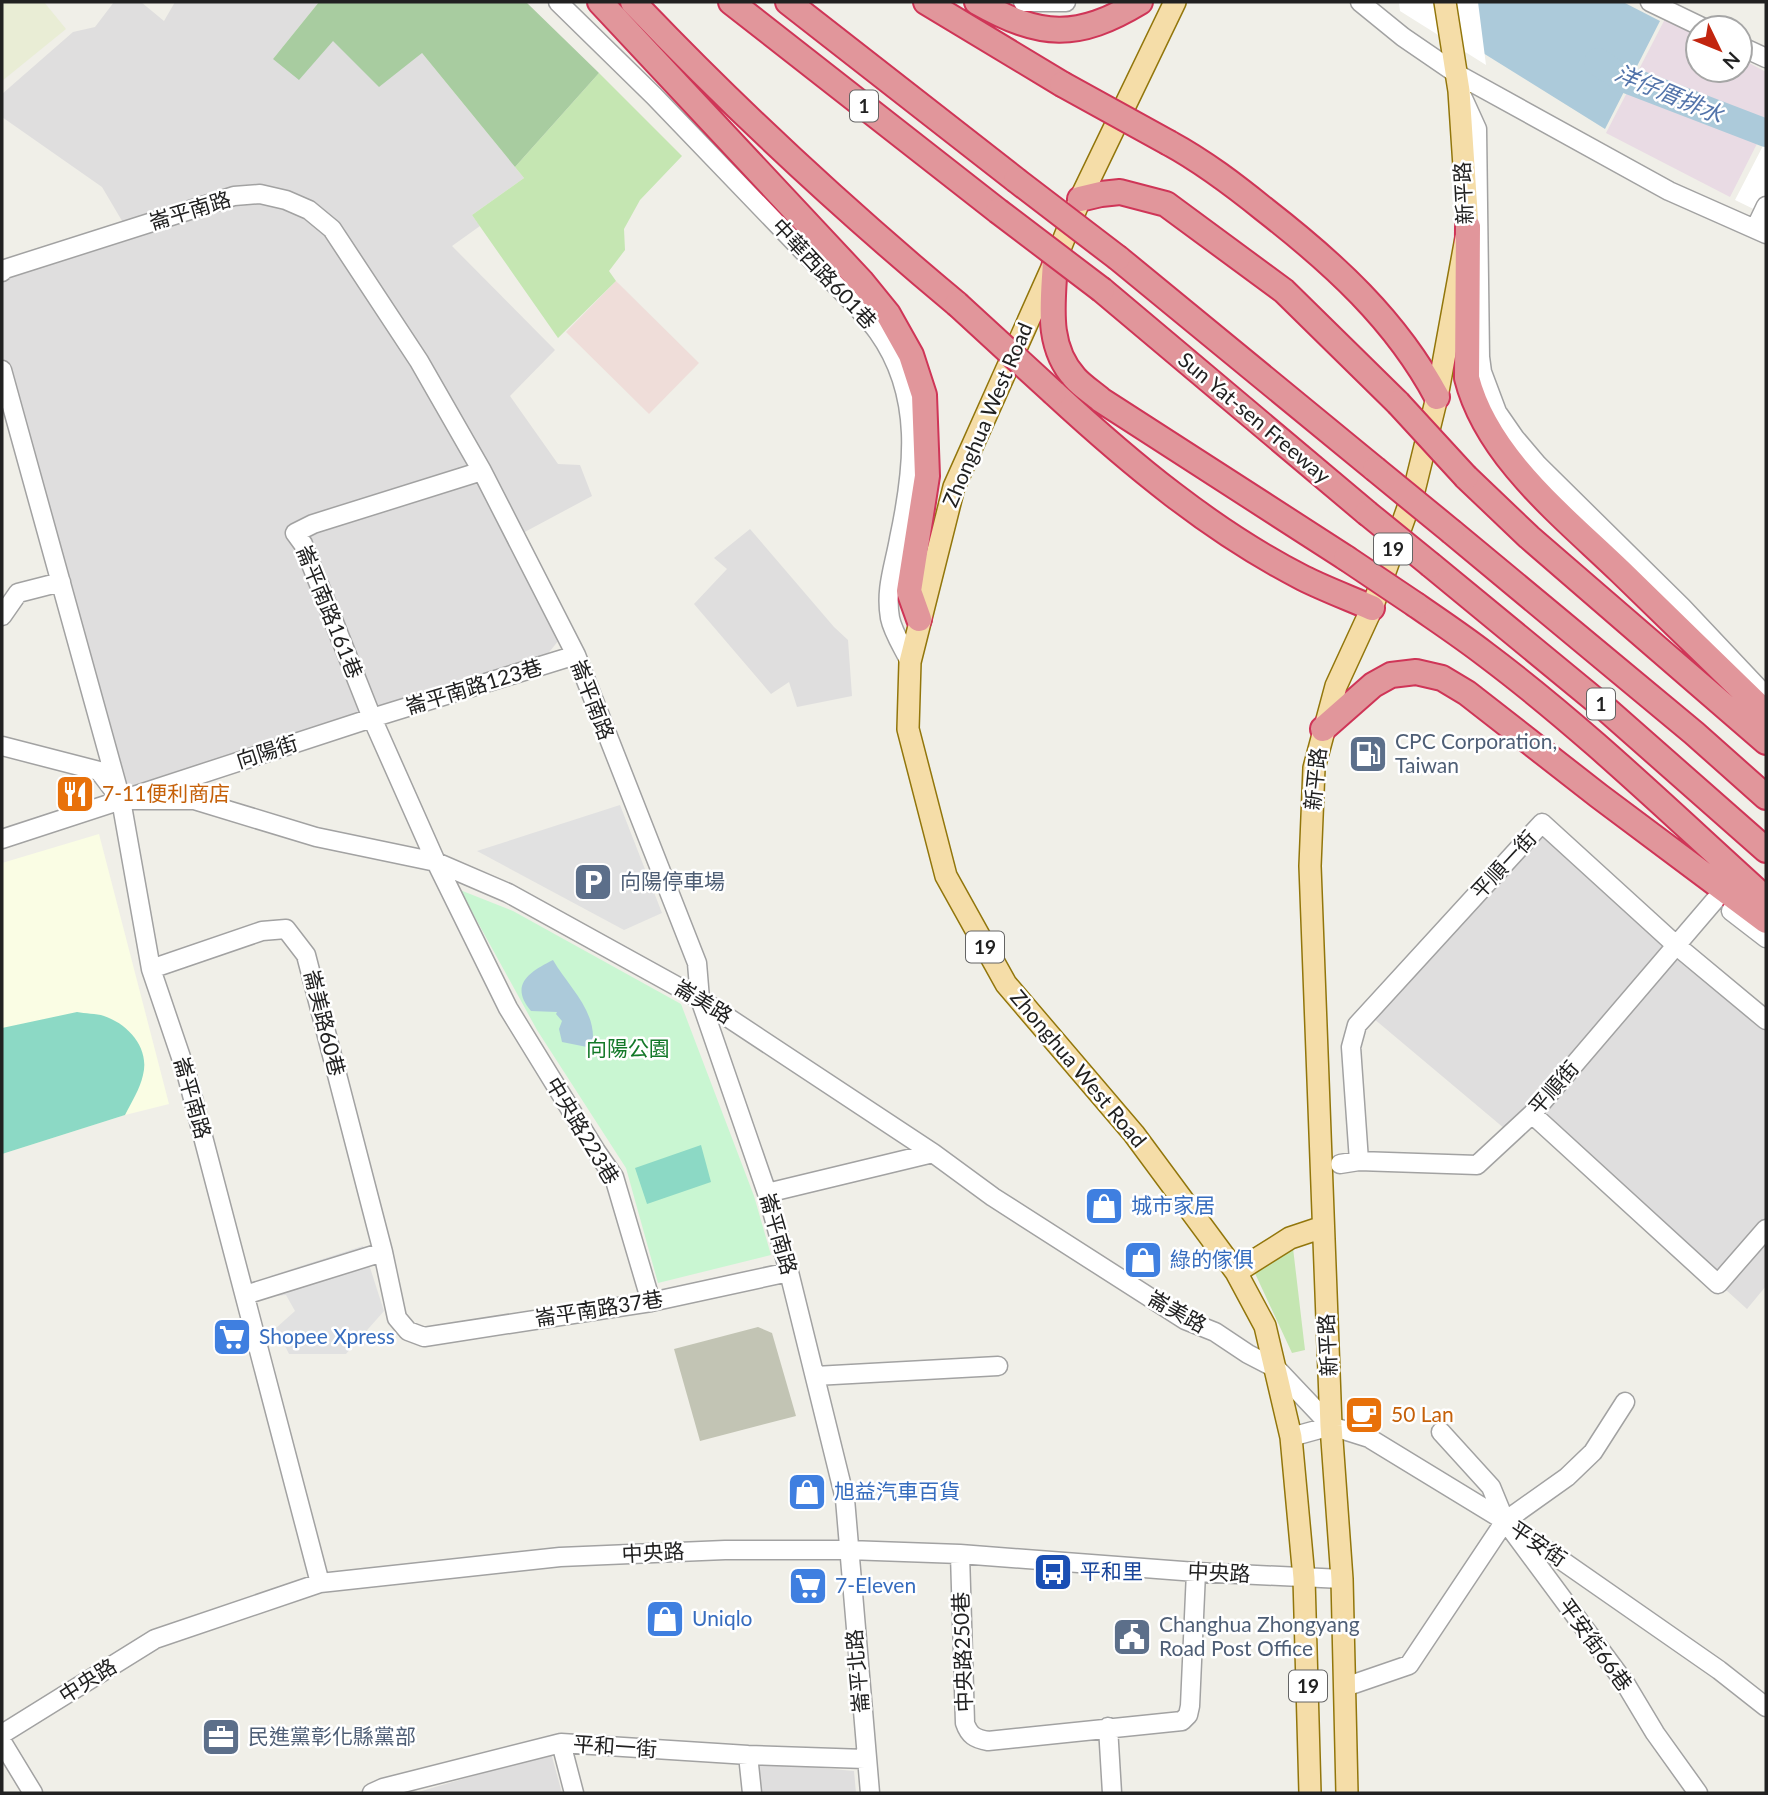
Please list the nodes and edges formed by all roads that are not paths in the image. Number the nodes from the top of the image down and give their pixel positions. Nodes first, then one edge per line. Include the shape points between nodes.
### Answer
1 (558, 2) edge
2 (600, 2) edge
3 (633, 2) edge
4 (731, 2) edge
5 (788, 2) edge
6 (926, 2) edge
7 (977, 2) edge
8 (1023, 2) edge
9 (1066, 2) edge
10 (1140, 2) edge
11 (1175, 2) edge
12 (1360, 2) edge
13 (1446, 2) edge
14 (1650, 2) edge
15 (1684, 18) edge
16 (1458, 83) junction
17 (1080, 199) junction
18 (1766, 206) edge
19 (1468, 227) junction
20 (1761, 231) edge
21 (1055, 261) junction
22 (2, 272) edge
23 (2, 370) edge
24 (1437, 397) junction
25 (482, 471) junction
26 (61, 583) junction
27 (1372, 608) junction
28 (2, 616) edge
29 (919, 620) junction
30 (576, 656) junction
31 (910, 662) junction
32 (1766, 696) edge
33 (1766, 713) edge
34 (372, 718) junction
35 (1323, 729) junction
36 (1766, 742) edge
37 (2, 746) edge
38 (1766, 797) edge
39 (121, 800) junction
40 (2, 839) edge
41 (1766, 850) edge
42 (436, 862) junction
43 (1766, 899) edge
44 (1714, 900) dead end
45 (1731, 911) dead end
46 (1766, 921) edge
47 (1766, 938) edge
48 (1677, 946) junction
49 (151, 969) junction
50 (700, 999) junction
51 (1766, 1020) edge
52 (1532, 1114) junction
53 (933, 1153) junction
54 (1359, 1161) junction
55 (1340, 1164) dead end
56 (767, 1194) junction
57 (1323, 1227) junction
58 (1766, 1229) edge
59 (383, 1252) junction
60 (789, 1272) junction
61 (1236, 1272) junction
62 (245, 1295) junction
63 (651, 1302) junction
64 (998, 1366) dead end
65 (1277, 1369) junction
66 (815, 1376) junction
67 (1625, 1402) dead end
68 (1331, 1426) junction
69 (1441, 1432) dead end
70 (1291, 1437) junction
71 (1504, 1521) junction
72 (848, 1549) junction
73 (960, 1554) junction
74 (1196, 1572) junction
75 (1304, 1578) junction
76 (1342, 1579) junction
77 (320, 1583) junction
78 (1345, 1686) junction
79 (1766, 1707) edge
80 (1108, 1727) junction
81 (3, 1742) edge
82 (561, 1743) junction
83 (748, 1755) junction
84 (865, 1759) junction
85 (33, 1793) edge
86 (372, 1793) edge
87 (573, 1793) edge
88 (752, 1793) edge
89 (870, 1793) edge
90 (1112, 1793) edge
91 (1310, 1793) edge
92 (1347, 1793) edge
93 (1698, 1793) edge

1 - 31 street, 中華西路601巷 via 854,304 889,351 907,400 913,442 910,484 888,586 890,621
2 - 29 highway via 862,282 888,314 911,355 924,395 926,434 927,476 909,591
3 - 27 highway, bridge via 785,154 1108,443 1226,533 1303,578
4 - 41 highway, Sun Yat-sen Freeway / 1, bridge via 1102,290 1606,709
5 - 38 highway, Sun Yat-sen Freeway / 1, bridge via 1118,258
6 - 24 highway, bridge via 1196,157 1234,185 1347,279 1412,353
7 - 10 highway via 1034,27 1075,30 1104,22
8 - 9 street
11 - 17 main road, Zhonghua West Road / 19
12 - 16 street
13 - 16 main road, 新平路 / 19
14 - 15 street
16 - 19 main road, 新平路 / 19
16 - 20 street via 1669,191
16 - 32 street via 1477,129 1480,357 1497,412 1538,465
17 - 21 main road, Zhonghua West Road / 19
17 - 36 highway, bridge via 1120,192 1166,204 1284,291 1529,537
18 - 20 street
19 - 24 main road, 新平路 / 19
19 - 33 highway via 1467,378 1493,438 1546,499
21 - 29 main road, Zhonghua West Road / 19 via 954,486
21 - 43 highway, bridge via 1052,328 1060,356 1075,379 1485,653 1672,812
22 - 25 street, 崙平南路 via 234,196 260,194 286,201 309,211 331,229 419,361
23 - 26 street, 崙平南路
24 - 27 main road, 新平路 / 19 via 1414,491
25 - 30 street, 崙平南路
25 - 34 street, 崙平南路161巷 via 295,533
26 - 28 street via 18,593
26 - 39 street, 崙平南路
27 - 35 main road, 新平路 / 19 via 1336,686
29 - 31 main road, Zhonghua West Road / 19
30 - 34 street, 崙平南路123巷
30 - 50 street, 崙平南路 via 697,963
31 - 61 main road, Zhonghua West Road / 19 via 908,729 946,876 1006,984 1134,1134
34 - 39 street, 向陽街
34 - 42 street, 中央路223巷
35 - 46 highway via 1391,675 1416,672 1442,678
35 - 57 main road, 新平路 / 19 via 1314,768 1310,866
37 - 39 street via 99,771
39 - 40 street, 向陽街
39 - 42 street, 崙美路 via 194,800 316,836
39 - 49 street, 崙平南路
42 - 50 street, 崙美路 via 508,893
42 - 63 street, 中央路223巷 via 508,1008 614,1177
44 - 48 street, 平順街
45 - 47 street
48 - 51 street, 平順一街
48 - 52 street, 平順街
48 - 54 street, 平順一街 via 1542,823 1357,1025 1351,1047
49 - 59 street, 崙美路60巷 via 262,931 286,929 306,955
49 - 62 street, 崙平南路 via 186,1072
50 - 53 street, 崙美路
50 - 56 street, 崙平南路
52 - 54 street, 平順街 via 1477,1165
52 - 58 street via 1718,1284
53 - 56 street
53 - 65 street, 崙美路 via 1185,1320 1215,1332
54 - 55 street, 平順街
56 - 60 street, 崙平南路
57 - 61 main road via 1290,1238
57 - 68 main road, 新平路 / 19
59 - 62 street
59 - 63 street, 崙平南路37巷 via 397,1318 408,1331 424,1337
60 - 63 street, 崙平南路37巷
60 - 66 street, 崙平南路
61 - 65 main road, Zhonghua West Road / 19 via 1265,1326
62 - 77 street, 崙平南路
64 - 66 street
65 - 68 street, 崙美路
65 - 70 main road, Zhonghua West Road / 19
66 - 72 street, 崙平南路 via 845,1499
67 - 71 street via 1593,1452 1567,1477
68 - 70 street
68 - 71 street, 平安街 via 1369,1438
68 - 76 main road, 新平路 / 19
69 - 71 street, 平安街66巷 via 1491,1487
70 - 75 main road, Zhonghua West Road / 19
71 - 78 street via 1409,1665
71 - 79 street, 平安街
71 - 93 street, 平安街66巷 via 1625,1683
72 - 73 street, 中央路
72 - 77 street, 中央路 via 560,1558
72 - 84 street, 崙平北路
73 - 74 street, 中央路
73 - 80 street, 中央路250巷 via 964,1723 968,1732 988,1741
74 - 75 street, 中央路
74 - 80 street via 1188,1715 1174,1723
75 - 76 street, 中央路
75 - 91 main road, Zhonghua West Road / 19
76 - 78 main road, 19
77 - 81 street, 中央路 via 155,1639
78 - 92 main road, 19
80 - 90 street
81 - 85 street
82 - 83 street, 平和一街
82 - 86 street, 平和一街
82 - 87 street
83 - 84 street, 平和一街
83 - 88 street
84 - 89 street, 崙平北路

